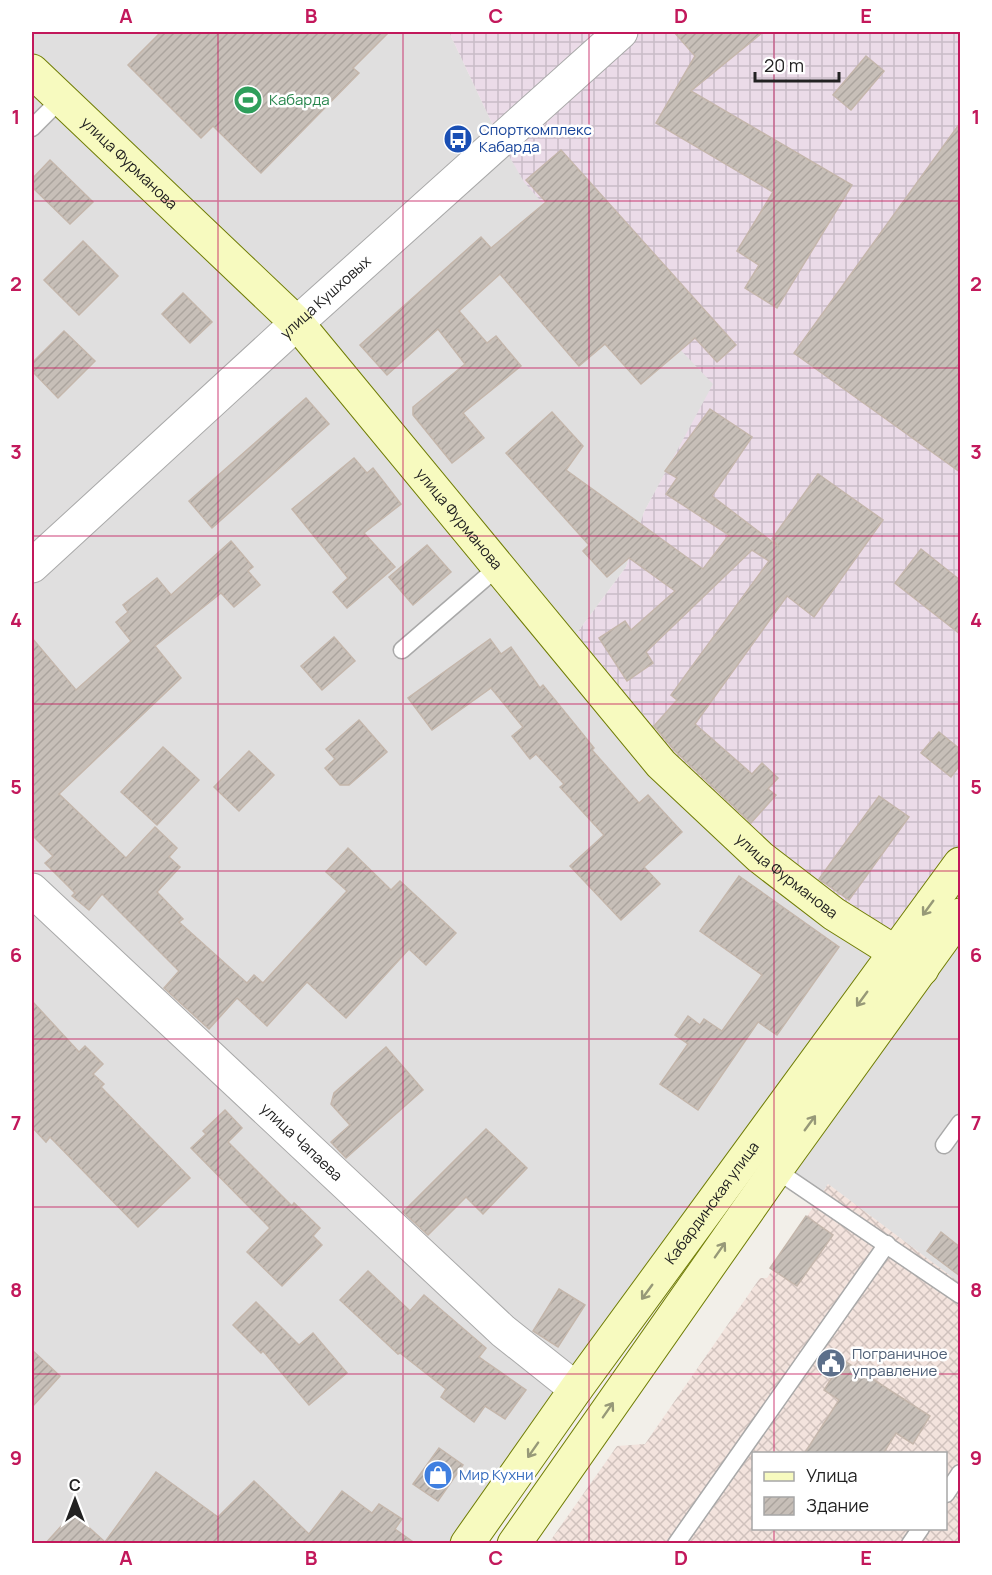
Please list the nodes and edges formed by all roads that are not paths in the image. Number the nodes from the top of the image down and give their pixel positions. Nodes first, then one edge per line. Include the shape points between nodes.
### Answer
1 (621, 32) edge
2 (32, 71) edge
3 (60, 99) junction
4 (32, 128) edge
5 (297, 323) junction
6 (32, 566) edge
7 (498, 567) junction
8 (402, 650) dead end
9 (960, 864) edge
10 (32, 890) edge
11 (960, 915) edge
12 (909, 960) junction
13 (960, 1123) edge
14 (944, 1145) dead end
15 (776, 1170) junction
16 (887, 1244) junction
17 (960, 1295) edge
18 (576, 1389) junction
19 (960, 1473) edge
20 (947, 1491) edge
21 (920, 1530) edge
22 (467, 1544) edge
23 (514, 1544) edge
24 (676, 1544) edge
25 (910, 1544) edge

1 - 5 street, улица Кушховых
2 - 3 main road, улица Фурманова
3 - 4 lane
3 - 5 main road, улица Фурманова
5 - 6 street, улица Кушховых
5 - 7 main road, улица Фурманова
7 - 8 lane
7 - 12 main road, улица Фурманова via 661,764 760,857 834,914
9 -> 12 main road, Кабардинская улица
10 - 18 street, улица Чапаева via 503,1331
11 - 12 main road, Кабардинская улица
15 -> 12 main road, Кабардинская улица
12 -> 18 main road, Кабардинская улица
13 - 14 lane
15 - 16 lane
23 -> 15 main road, Кабардинская улица
16 - 17 lane
16 - 24 lane
18 -> 22 main road, Кабардинская улица
19 - 20 lane
21 - 25 lane

